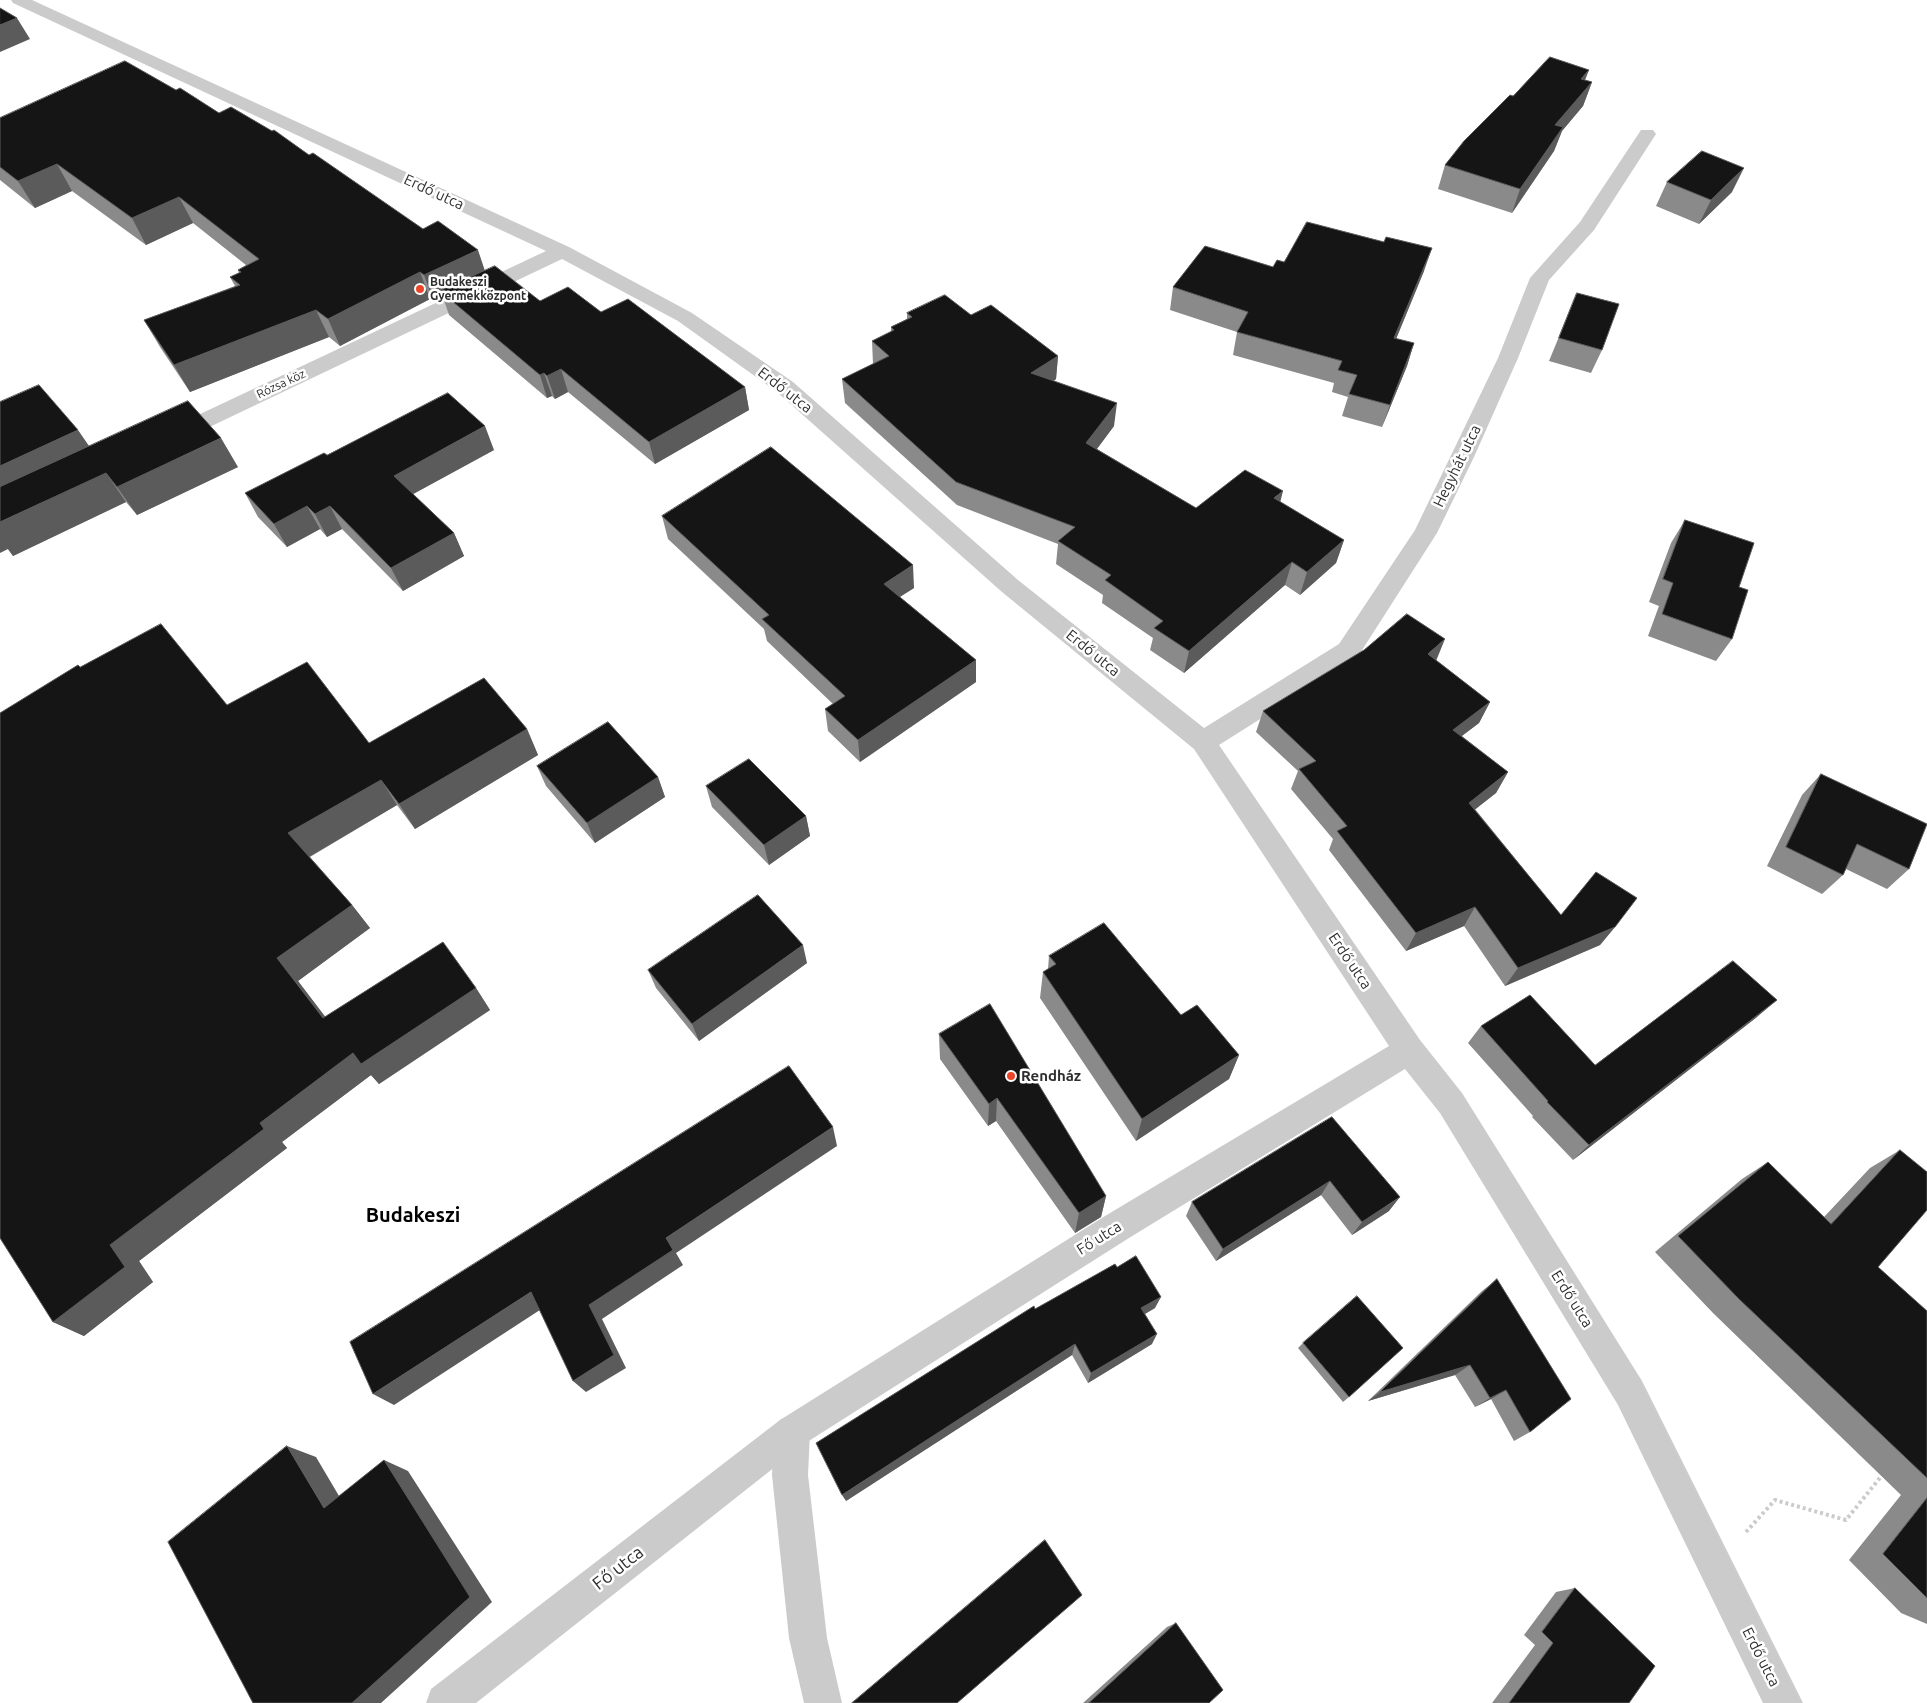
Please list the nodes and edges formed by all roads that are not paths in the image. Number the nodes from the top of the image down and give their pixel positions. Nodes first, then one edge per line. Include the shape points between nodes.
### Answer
1 (19, 0) edge
2 (1647, 134) dead end
3 (562, 251) junction
4 (152, 445) edge
5 (1202, 742) junction
6 (1410, 1050) junction
7 (792, 1432) junction
8 (445, 1703) edge
9 (823, 1703) edge
10 (1784, 1703) edge

1 - 3 street, Erdő utca
2 - 5 street, Hegyhát utca via 1587,226 1540,278 1508,358 1424,534 1348,650
3 - 4 street, Rózsa köz
3 - 5 street, Erdő utca via 685,317 785,387 1010,586
5 - 6 street, Erdő utca
6 - 7 street, Fő utca via 1116,1227
6 - 10 street, Erdő utca via 1451,1104 1630,1393
7 - 8 street, Fő utca
7 - 9 street via 790,1475 808,1638

